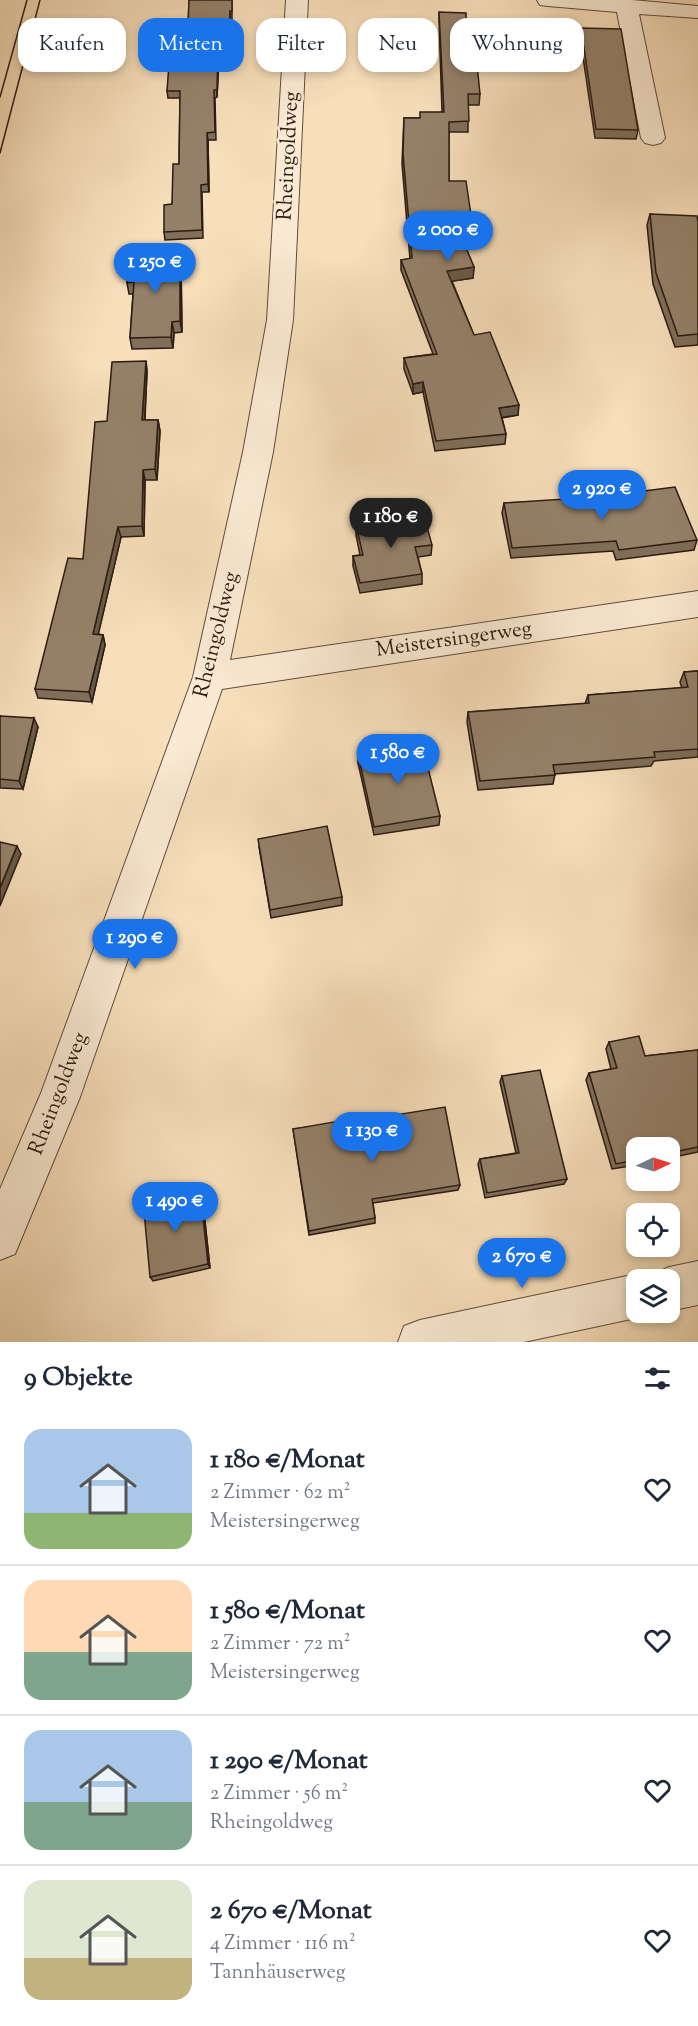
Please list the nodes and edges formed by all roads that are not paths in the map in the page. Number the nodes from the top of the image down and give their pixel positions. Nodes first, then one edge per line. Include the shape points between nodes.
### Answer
1 (297, 0) edge
2 (548, 0) edge
3 (626, 5) junction
4 (698, 12) edge
5 (653, 138) dead end
6 (698, 604) edge
7 (210, 677) junction
8 (0, 1239) edge
9 (698, 1283) edge
10 (680, 1287) edge
11 (626, 1298) edge
12 (420, 1342) edge

1 - 7 street, Rheingoldweg via 280,320 258,453
2 - 3 street
3 - 4 street
3 - 5 street
6 - 7 street, Meistersingerweg
7 - 8 street, Rheingoldweg via 60,1096
9 - 10 street
11 - 12 street

